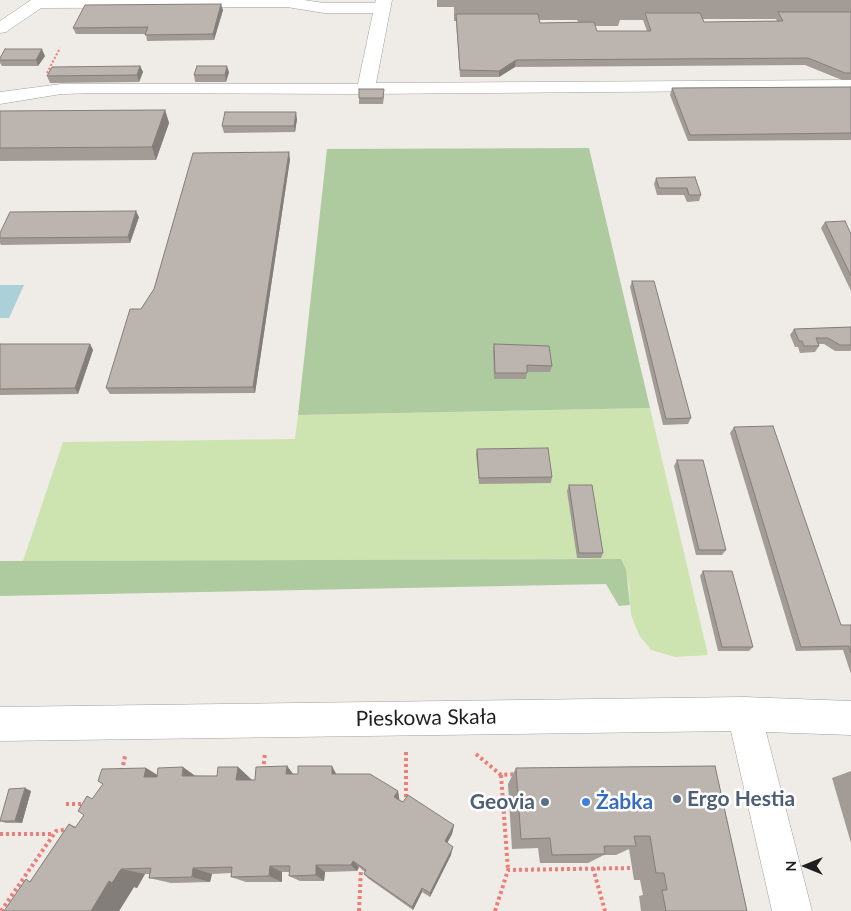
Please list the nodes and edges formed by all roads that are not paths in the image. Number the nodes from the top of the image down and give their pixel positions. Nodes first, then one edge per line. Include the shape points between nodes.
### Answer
1 (39, 2) edge
2 (383, 4) edge
3 (0, 28) edge
4 (851, 85) edge
5 (366, 89) junction
6 (0, 98) edge
7 (744, 714) junction
8 (851, 718) edge
9 (0, 724) edge
10 (792, 911) edge

1 - 2 street via 287,2 324,8
1 - 3 street
2 - 5 street
4 - 5 street
5 - 6 street via 100,88 61,89
7 - 8 street, Pieskowa Skała
7 - 9 street, Pieskowa Skała
7 - 10 street

